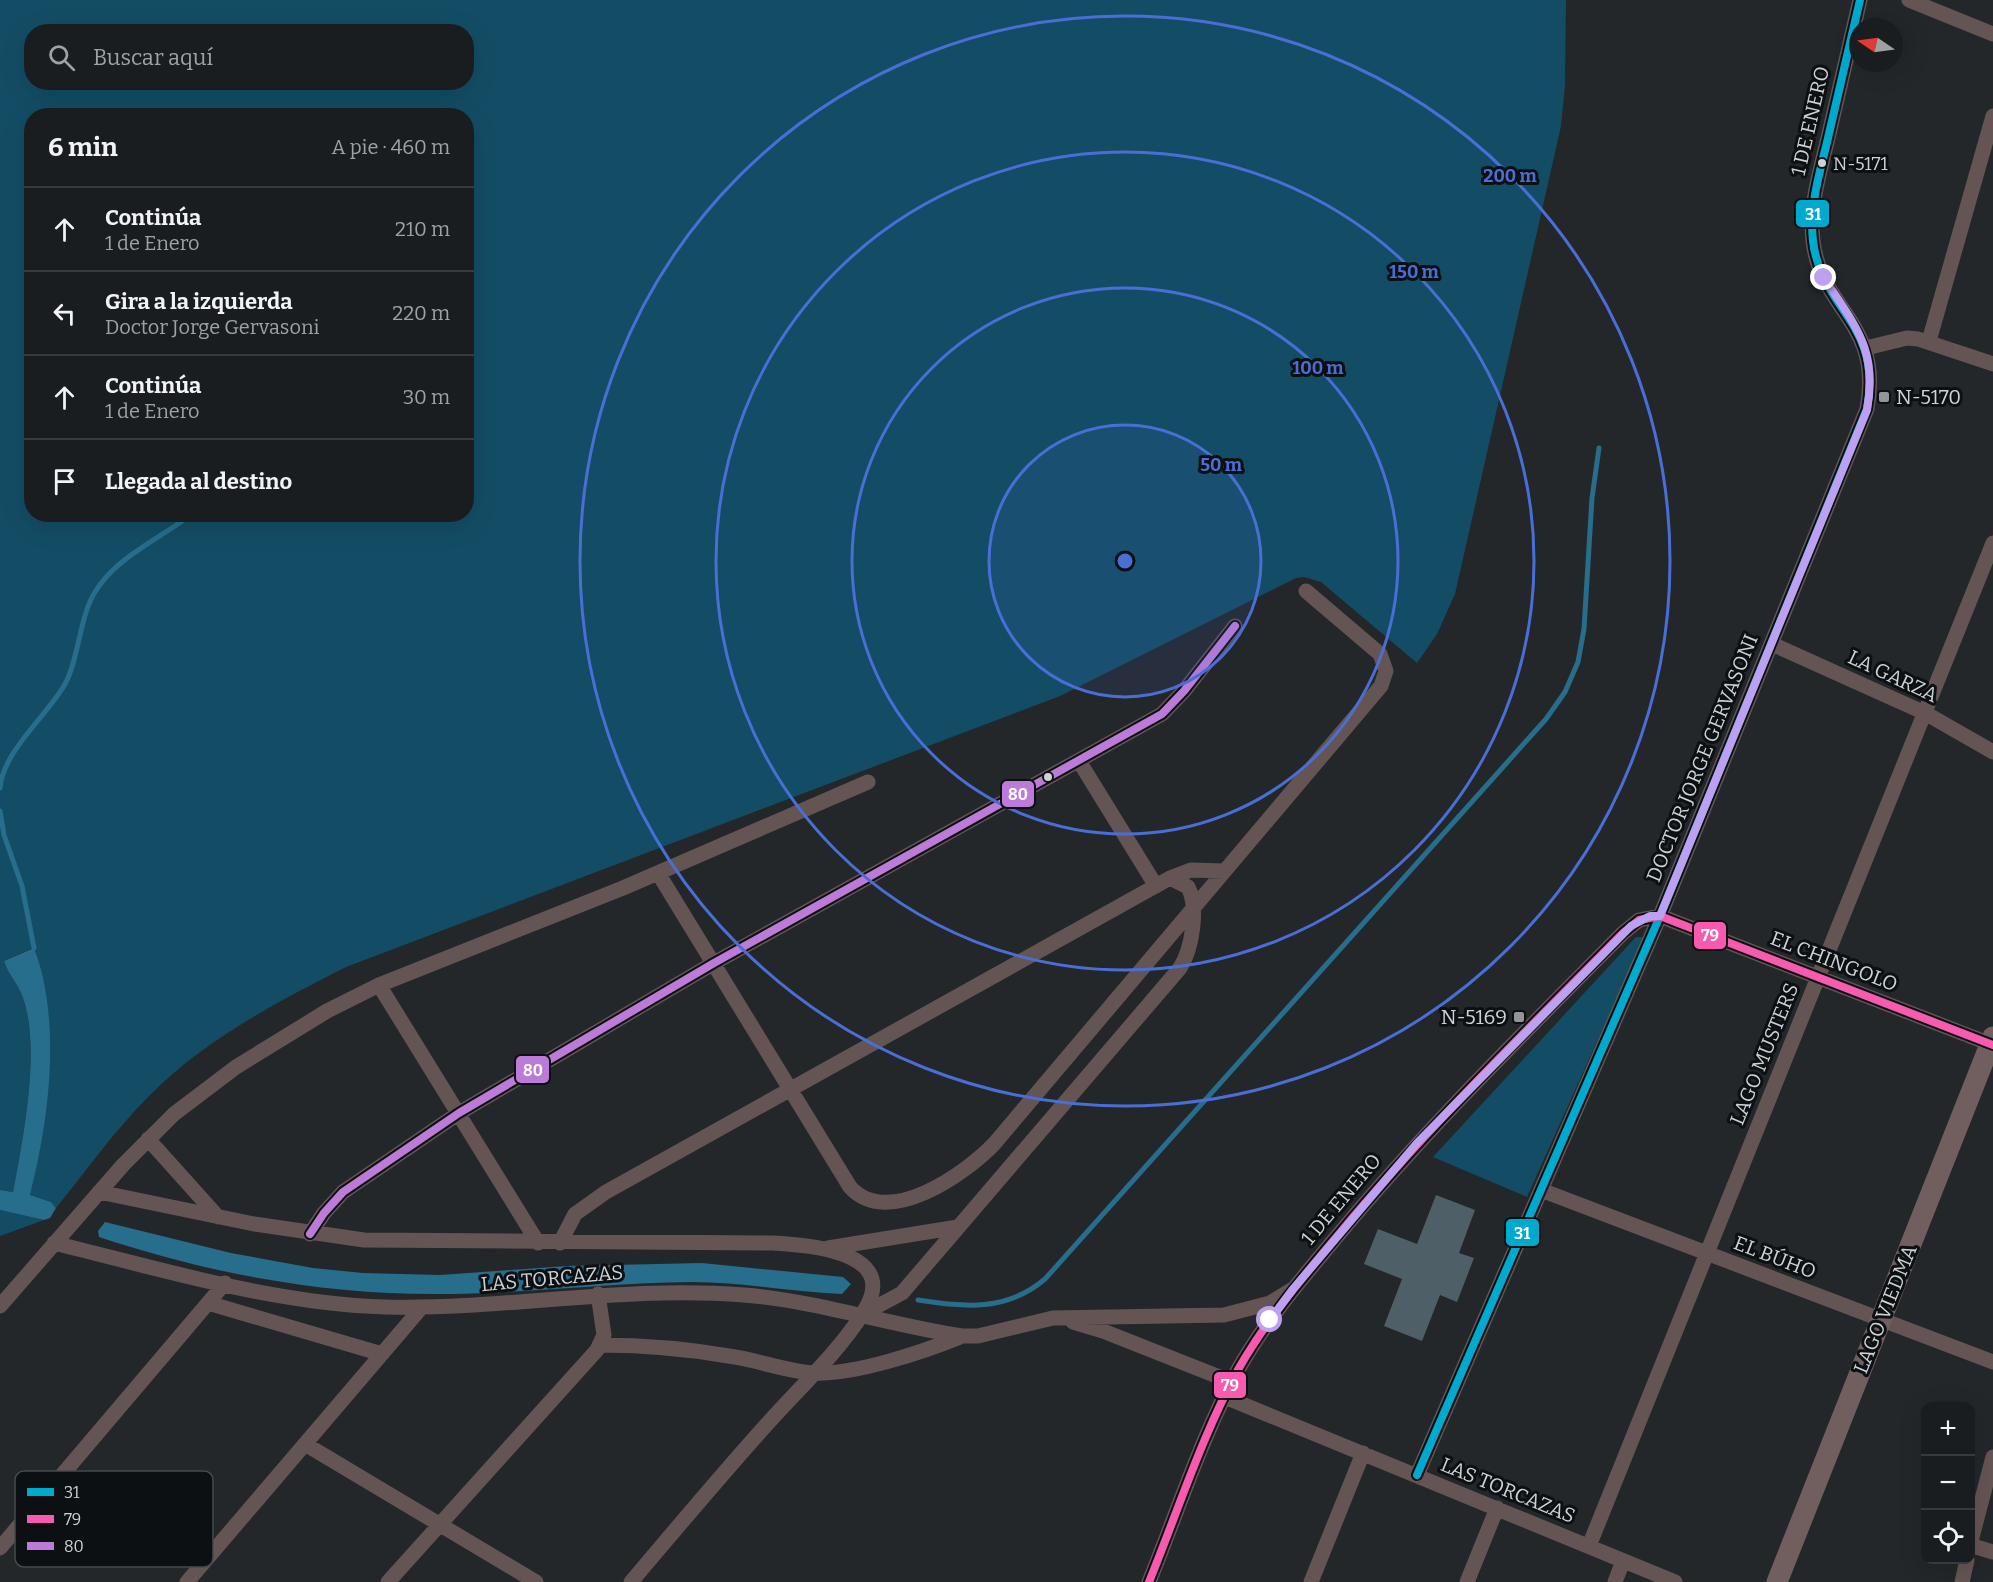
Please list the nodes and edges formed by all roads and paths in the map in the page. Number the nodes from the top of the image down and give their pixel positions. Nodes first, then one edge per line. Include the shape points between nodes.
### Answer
1 (1860, 0) edge
2 (1909, 0) edge
3 (1993, 34) edge
4 (1993, 116) edge
5 (1929, 341) junction
6 (1866, 348) junction
7 (1993, 364) edge
8 (1993, 543) edge
9 (1306, 591) dead end
10 (1235, 626) dead end
11 (1772, 644) junction
12 (1925, 713) junction
13 (1993, 752) edge
14 (1079, 760) junction
15 (868, 782) dead end
16 (1224, 871) junction
17 (658, 873) junction
18 (1163, 882) junction
19 (1193, 908) junction
20 (1660, 916) junction
21 (714, 963) junction
22 (1818, 977) junction
23 (379, 986) junction
24 (1992, 1042) edge
25 (791, 1089) junction
26 (459, 1113) junction
27 (148, 1139) junction
28 (1541, 1190) junction
29 (99, 1192) junction
30 (218, 1217) junction
31 (958, 1227) junction
32 (310, 1234) junction
33 (538, 1243) junction
34 (560, 1243) junction
35 (54, 1244) junction
36 (822, 1249) junction
37 (1707, 1253) junction
38 (225, 1283) junction
39 (1293, 1289) junction
40 (598, 1294) junction
41 (208, 1303) junction
42 (0, 1306) edge
43 (422, 1307) junction
44 (861, 1315) junction
45 (1053, 1318) junction
46 (1881, 1320) junction
47 (962, 1336) junction
48 (599, 1345) junction
49 (382, 1354) junction
50 (1993, 1362) edge
51 (813, 1373) junction
52 (1232, 1382) junction
53 (1225, 1396) junction
54 (305, 1444) junction
55 (1363, 1453) junction
56 (1993, 1457) edge
57 (65, 1471) edge
58 (1417, 1475) junction
59 (1497, 1508) junction
60 (440, 1524) junction
61 (1975, 1529) edge
62 (15, 1530) edge
63 (1589, 1546) junction
64 (1975, 1546) edge
65 (0, 1548) edge
66 (213, 1552) edge
67 (1993, 1552) edge
68 (1623, 1561) junction
69 (1966, 1564) edge
70 (200, 1567) edge
71 (187, 1582) edge
72 (388, 1582) edge
73 (536, 1582) edge
74 (631, 1582) edge
75 (1149, 1582) edge
76 (1311, 1582) edge
77 (1467, 1582) edge
78 (1615, 1582) edge
79 (1675, 1582) edge
80 (1777, 1582) edge
81 (1962, 1582) edge

1 - 6 street, 1 DE ENERO via 1817,187 1812,225 1817,261 1824,278
2 - 3 street
4 - 5 street
5 - 6 street via 1907,338
5 - 7 street
6 - 11 street, DOCTOR JORGE GERVASONI via 1870,384 1863,422
8 - 12 street, LAGO MUSTERS
9 - 16 street via 1380,654 1385,662 1384,679
10 - 14 street via 1162,714
11 - 12 street, LA GARZA
11 - 20 street, DOCTOR JORGE GERVASONI
12 - 13 street, LA GARZA
12 - 22 street, LAGO MUSTERS
14 - 18 street
14 - 21 street
15 - 17 street
16 - 18 street via 1191,870
16 - 19 street
17 - 21 street
17 - 23 street
18 - 19 street via 1188,888
18 - 25 street
19 - 25 street via 994,1144 978,1160 921,1194 890,1202 866,1200 857,1195
19 - 31 street via 1187,953 1180,968
20 - 22 street, EL CHINGOLO
20 - 28 street, DOCTOR JORGE GERVASONI
20 - 39 street, 1 DE ENERO via 1650,916 1631,926 1444,1113
21 - 25 street
21 - 26 street
22 - 24 street, EL CHINGOLO
22 - 37 street, LAGO MUSTERS
23 - 26 street
23 - 27 street via 327,1011 236,1067
24 - 46 main road, LAGO VIEDMA
25 - 34 street via 594,1199 575,1214
26 - 32 street via 343,1192
26 - 33 street
27 - 29 street
27 - 30 street
28 - 37 street, EL BÚHO
28 - 58 street, DOCTOR JORGE GERVASONI
29 - 30 street
29 - 35 street
30 - 32 street
31 - 36 street
31 - 44 street via 902,1293
32 - 33 street via 420,1242
33 - 34 street
34 - 36 street via 763,1243
35 - 38 street, LAS TORCAZAS
35 - 42 street
36 - 44 street via 849,1257 868,1272 872,1296
37 - 46 street, EL BÚHO
37 - 63 street, LAGO MUSTERS
38 - 41 street
38 - 43 street, LAS TORCAZAS via 344,1304
39 - 45 street, LAS TORCAZAS via 1270,1303 1224,1315
39 - 52 street, 1 DE ENERO
40 - 43 street, LAS TORCAZAS
40 - 44 street, LAS TORCAZAS via 746,1295
40 - 48 street via 604,1335
41 - 49 street
41 - 57 street
43 - 49 street
44 - 47 street, LAS TORCAZAS
44 - 51 street
45 - 47 street, LAS TORCAZAS via 978,1336
45 - 52 street, LAS TORCAZAS via 1103,1331
46 - 50 street, EL BÚHO
46 - 80 main road, LAGO VIEDMA
47 - 51 street via 924,1351 834,1373
48 - 51 street via 645,1345 702,1352
48 - 60 street
49 - 54 street
51 - 74 street
52 - 53 street, 1 DE ENERO
53 - 55 street, LAS TORCAZAS
53 - 75 street, 1 DE ENERO
54 - 60 street
54 - 66 street
55 - 58 street, LAS TORCAZAS
55 - 76 street
56 - 61 street
58 - 59 street, LAS TORCAZAS
59 - 63 street, LAS TORCAZAS
59 - 77 street
60 - 72 street
60 - 73 street
62 - 65 street
63 - 68 street, LAS TORCAZAS
64 - 67 street
68 - 78 street
68 - 79 street, LAS TORCAZAS
69 - 81 street
70 - 71 street

